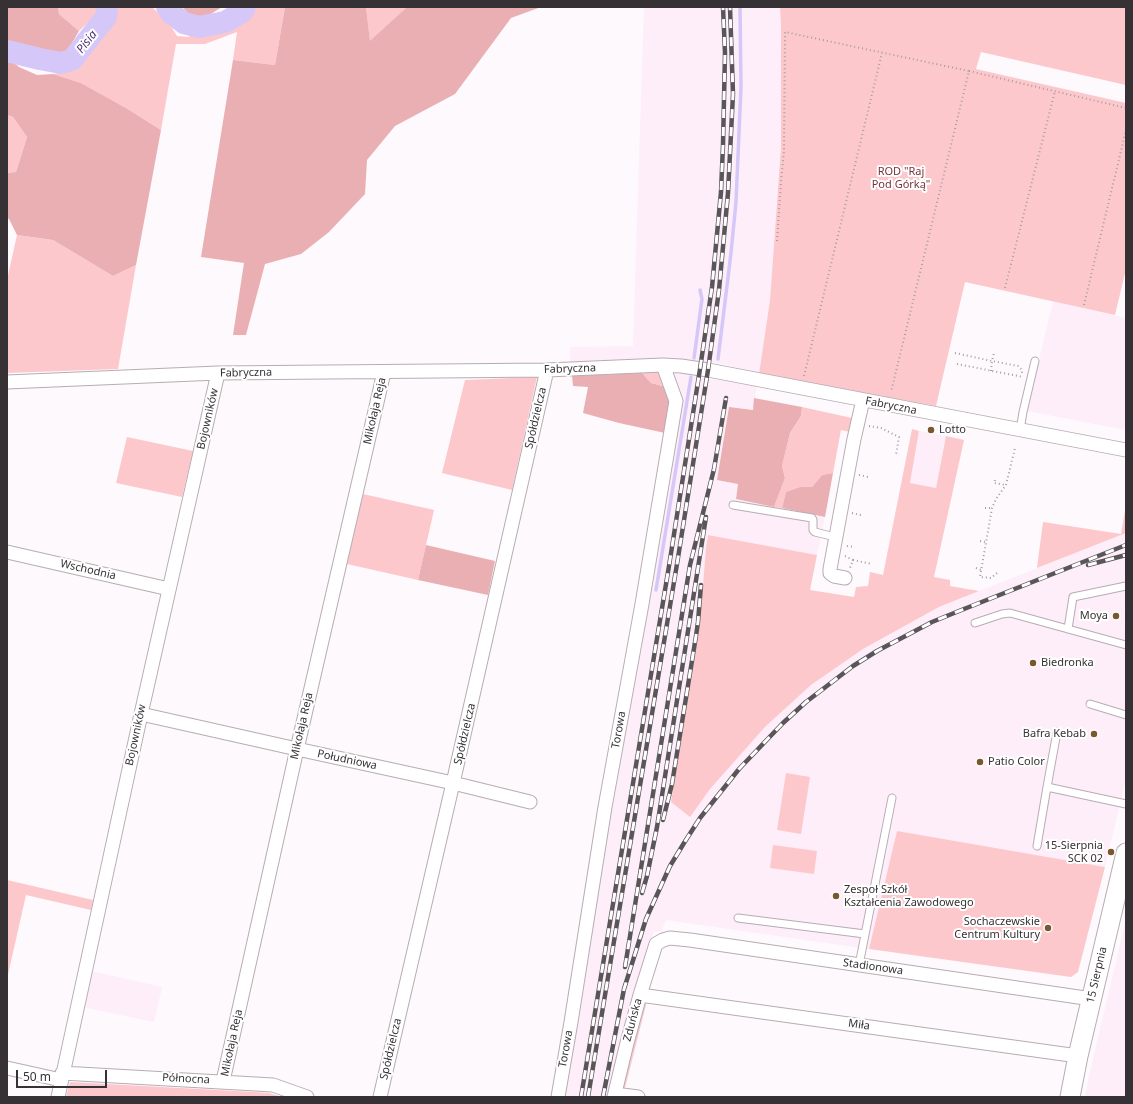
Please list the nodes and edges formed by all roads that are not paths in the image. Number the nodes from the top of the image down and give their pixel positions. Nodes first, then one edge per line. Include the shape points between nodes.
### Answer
1 (1035, 361) dead end
2 (663, 365) junction
3 (547, 370) junction
4 (384, 372) junction
5 (218, 374) junction
6 (7, 382) edge
7 (863, 400) junction
8 (1020, 430) junction
9 (1126, 450) edge
10 (733, 505) dead end
11 (835, 537) junction
12 (7, 552) edge
13 (845, 578) dead end
14 (1126, 586) edge
15 (169, 589) junction
16 (975, 622) dead end
17 (1068, 629) junction
18 (1126, 645) edge
19 (1090, 704) dead end
20 (141, 714) junction
21 (1126, 715) edge
22 (1057, 732) dead end
23 (296, 749) junction
24 (453, 783) junction
25 (1047, 787) junction
26 (892, 798) dead end
27 (530, 802) dead end
28 (1126, 804) edge
29 (1037, 846) dead end
30 (1126, 853) edge
31 (738, 918) dead end
32 (865, 934) junction
33 (656, 944) joint
34 (859, 965) junction
35 (640, 995) junction
36 (1092, 999) junction
37 (1078, 1056) junction
38 (7, 1068) edge
39 (62, 1077) junction
40 (223, 1081) junction
41 (614, 1095) edge
42 (58, 1097) edge
43 (307, 1097) edge
44 (380, 1097) edge
45 (558, 1097) edge
46 (638, 1097) edge
47 (1070, 1097) edge

1 - 8 lane
2 - 3 street, Fabryczna
2 - 7 street, Fabryczna via 700,369
2 - 45 street, Torowa via 676,401 605,806
3 - 4 street, Fabryczna
3 - 24 street, Spółdzielcza
4 - 5 street, Fabryczna
4 - 23 street, Mikołaja Reja
5 - 6 street, Fabryczna
5 - 15 street, Bojowników
7 - 8 street, Fabryczna
7 - 11 street
8 - 9 street, Fabryczna
10 - 11 lane via 812,518 815,532
11 - 13 street via 830,573
12 - 15 street, Wschodnia
14 - 17 lane via 1073,597
15 - 20 street, Bojowników
16 - 17 lane via 1006,613
17 - 18 lane
19 - 21 lane
20 - 23 street, Południowa
20 - 39 street, Bojowników
22 - 25 lane
23 - 24 street, Południowa
23 - 40 street, Mikołaja Reja
24 - 27 street, Południowa
24 - 44 street, Spółdzielcza
25 - 28 lane
25 - 29 lane
26 - 32 lane
30 - 36 main road, 15 Sierpnia
31 - 32 lane
32 - 34 lane
33 - 34 street, Stadionowa via 670,938 684,939
33 - 35 street, Zduńska
34 - 36 street, Stadionowa
35 - 37 street, Miła
35 - 41 street, Zduńska
36 - 37 main road, 15 Sierpnia
37 - 47 main road, 15 Sierpnia
38 - 39 street, Północna
39 - 40 street, Północna
39 - 42 street, Bojowników
40 - 43 street, Północna via 273,1085
41 - 46 street

